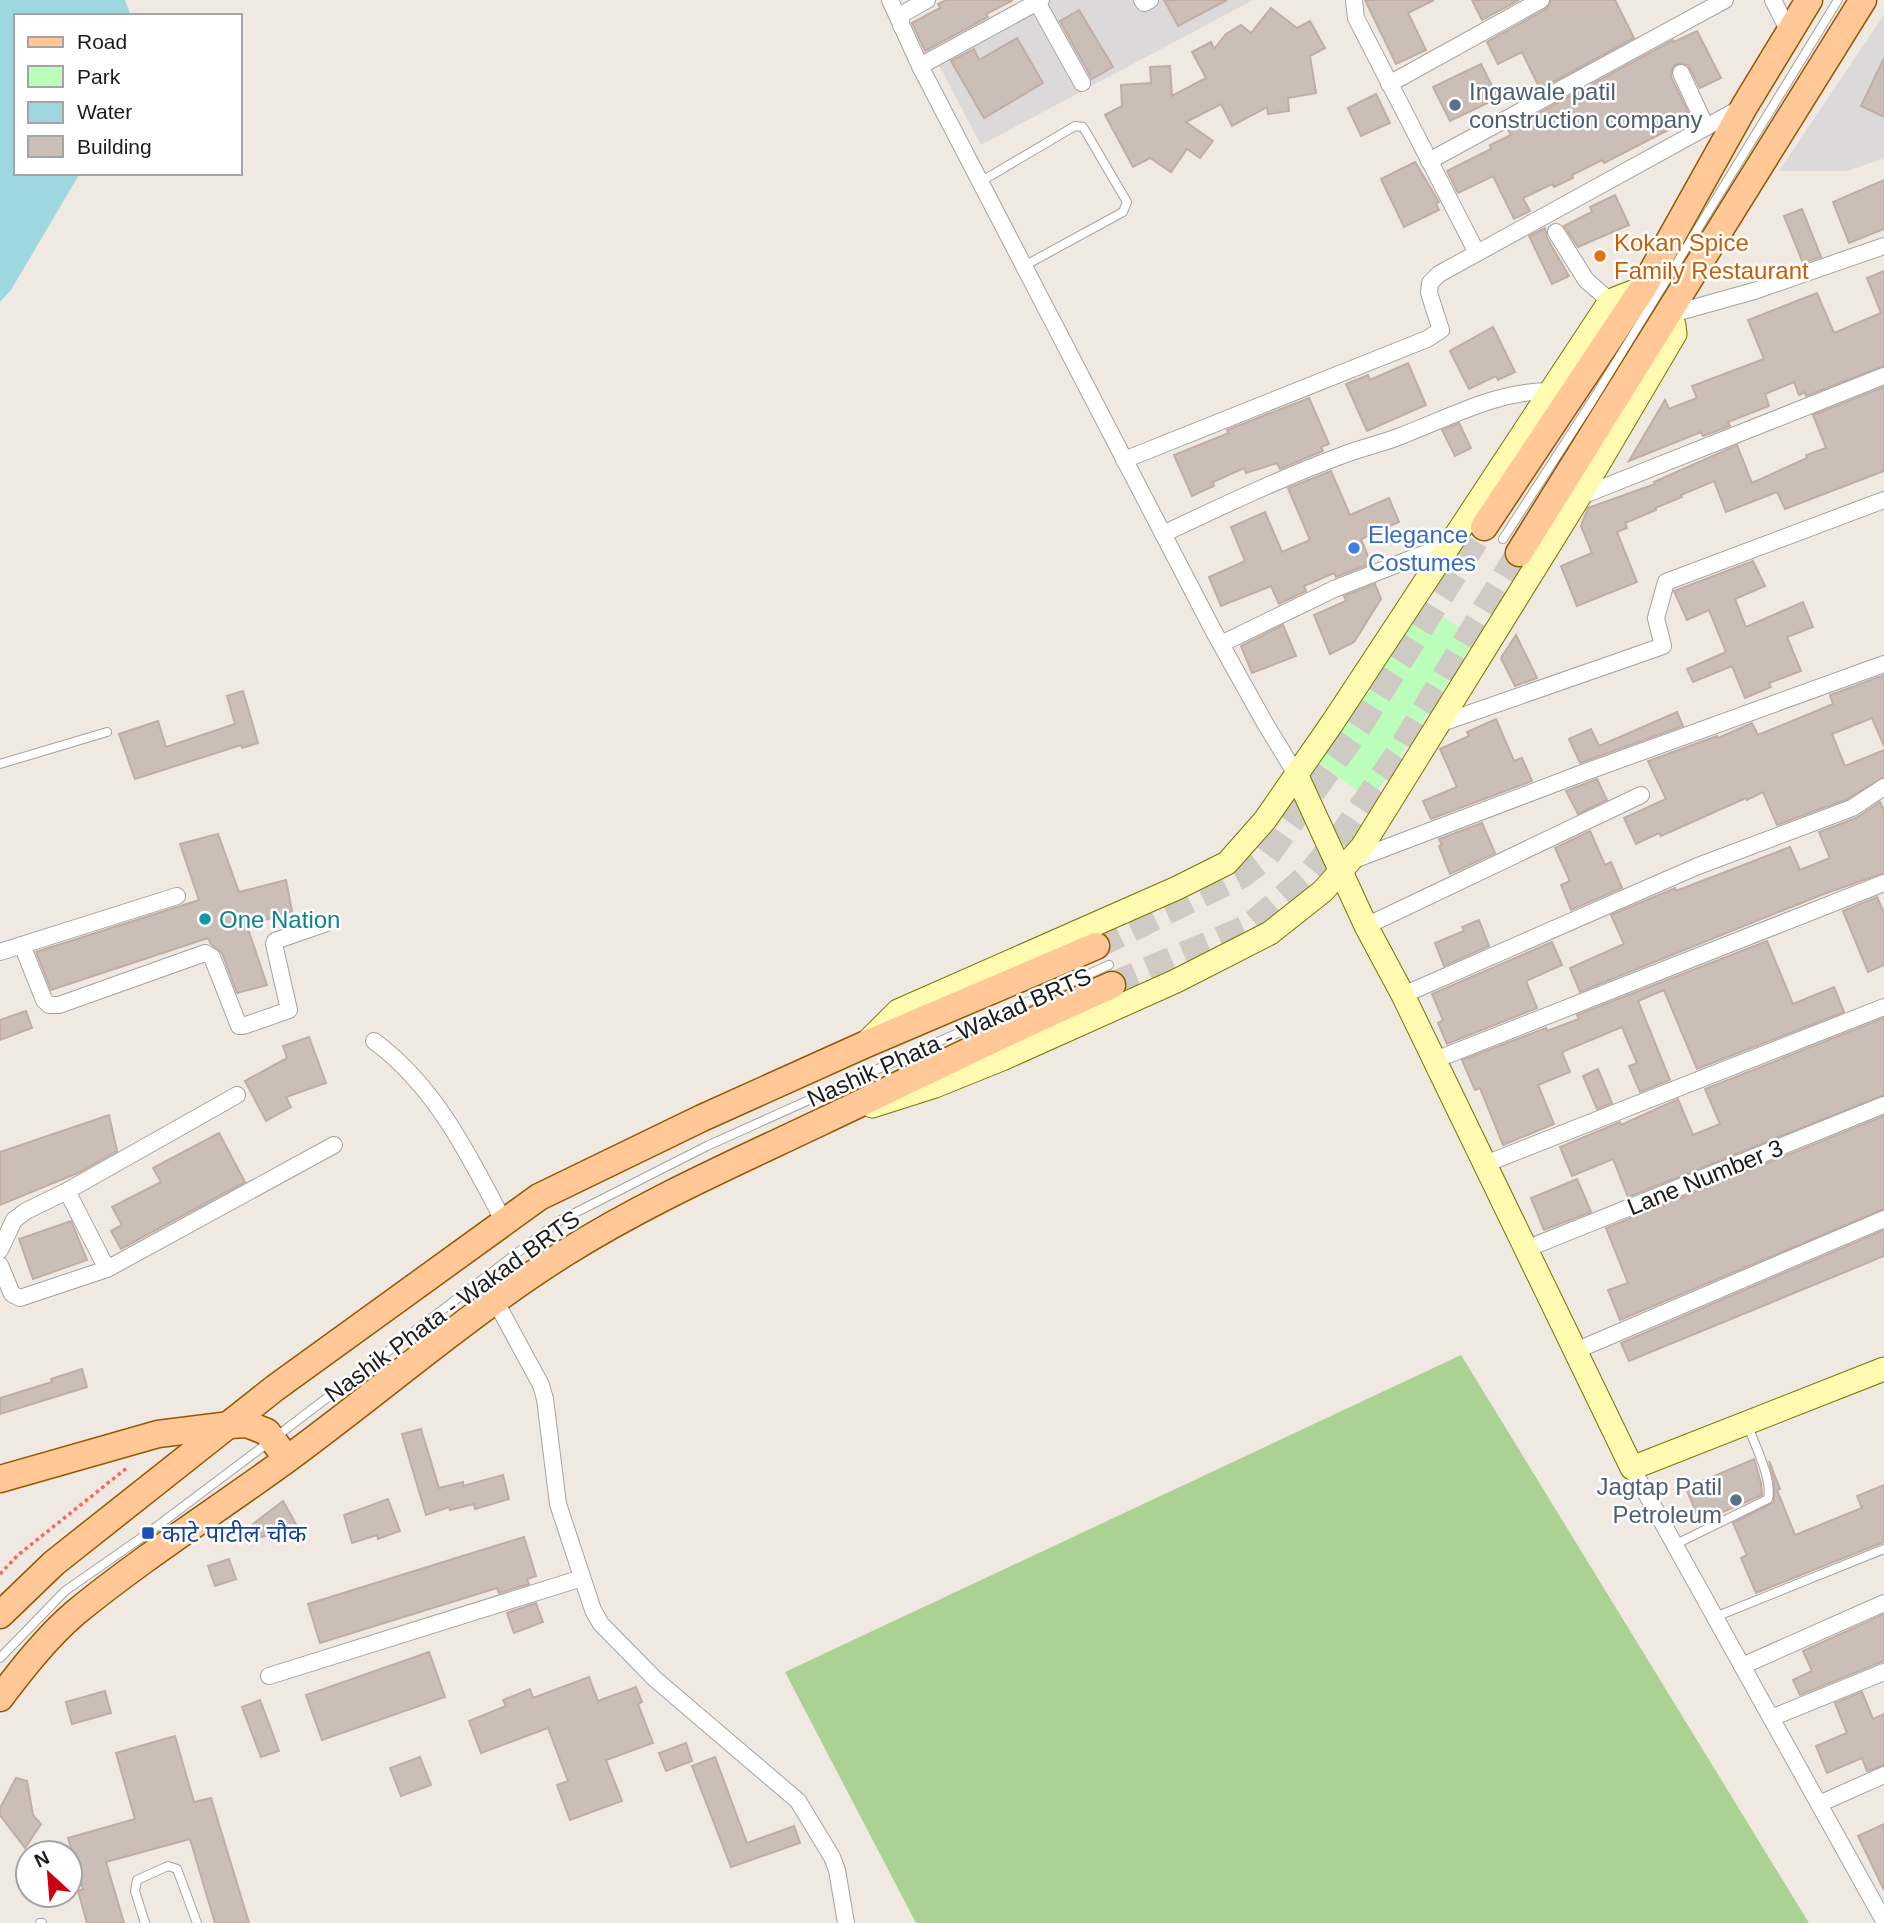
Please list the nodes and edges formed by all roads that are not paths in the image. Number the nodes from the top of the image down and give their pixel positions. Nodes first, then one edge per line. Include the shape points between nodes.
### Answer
1 (890, 0) edge
2 (927, 0) edge
3 (1142, 0) edge
4 (1150, 0) edge
5 (1354, 0) edge
6 (1541, 0) edge
7 (1725, 0) edge
8 (1773, 0) edge
9 (1809, 0) edge
10 (1838, 0) edge
11 (1863, 0) edge
12 (1039, 1) edge
13 (901, 26) junction
14 (1789, 32) junction
15 (920, 66) junction
16 (1681, 73) dead end
17 (1082, 83) dead end
18 (1389, 84) junction
19 (1744, 107) junction
20 (1706, 127) junction
21 (1429, 162) junction
22 (980, 182) junction
23 (1556, 232) dead end
24 (1884, 246) edge
25 (1477, 253) junction
26 (1024, 266) junction
27 (1643, 288) junction
28 (1610, 302) junction
29 (1668, 315) junction
30 (1884, 376) edge
31 (1550, 391) junction
32 (1124, 460) junction
33 (1579, 497) junction
34 (1884, 500) edge
35 (1163, 534) junction
36 (1502, 540) junction
37 (1453, 542) junction
38 (1221, 644) junction
39 (1884, 664) edge
40 (1439, 724) junction
41 (107, 732) dead end
42 (0, 764) edge
43 (1296, 774) junction
44 (1884, 787) edge
45 (1641, 795) dead end
46 (1345, 866) junction
47 (1884, 883) edge
48 (177, 896) dead end
49 (324, 924) dead end
50 (1366, 926) junction
51 (22, 945) junction
52 (0, 952) edge
53 (1106, 965) junction
54 (1403, 995) junction
55 (1884, 1007) edge
56 (374, 1041) dead end
57 (864, 1045) junction
58 (1435, 1060) junction
59 (237, 1095) dead end
60 (1884, 1105) edge
61 (837, 1114) junction
62 (334, 1145) dead end
63 (1485, 1164) junction
64 (67, 1191) junction
65 (1884, 1219) edge
66 (504, 1222) junction
67 (1526, 1249) junction
68 (0, 1251) edge
69 (0, 1265) edge
70 (107, 1269) junction
71 (496, 1302) junction
72 (1575, 1351) junction
73 (1884, 1369) edge
74 (1746, 1423) junction
75 (230, 1425) junction
76 (280, 1449) junction
77 (1632, 1468) junction
78 (0, 1479) edge
79 (1675, 1545) junction
80 (1884, 1549) edge
81 (583, 1578) junction
82 (1884, 1603) edge
83 (0, 1615) edge
84 (1715, 1617) junction
85 (0, 1658) edge
86 (1742, 1666) junction
87 (1884, 1672) edge
88 (269, 1676) dead end
89 (0, 1698) edge
90 (1770, 1718) junction
91 (1884, 1775) edge
92 (1819, 1804) junction
93 (1877, 1895) edge
94 (1884, 1921) edge
95 (145, 1923) edge
96 (197, 1923) edge
97 (846, 1923) edge

1 - 13 street
2 - 13 street via 904,13
3 - 4 street via 1144,4
5 - 18 street via 1356,18
6 - 18 street
7 - 21 street
8 - 14 street
9 - 14 main road
10 - 36 lane
11 - 29 main road
12 - 15 street
12 - 17 street
13 - 15 street
14 - 19 main road
15 - 22 street
16 - 20 street
18 - 21 street
19 - 20 street
19 - 27 main road
20 - 25 street
21 - 25 street
22 - 26 street
22 - 26 lane via 1080,125 1127,202 1123,212
23 - 28 street via 1586,280
24 - 29 street via 1754,292
25 - 32 street via 1430,283 1441,330 1427,339
26 - 32 street
27 - 28 main road
27 - 36 main road
28 - 31 main road
29 - 33 main road via 1675,334
29 - 36 main road
30 - 33 street
31 - 35 street via 1483,401 1242,496
31 - 37 main road
32 - 35 street
33 - 40 main road
34 - 40 street via 1665,582 1656,618 1662,646
35 - 38 street
37 - 38 street via 1334,589
37 - 43 main road
38 - 43 street
39 - 46 street via 1580,774
40 - 46 main road via 1362,847
41 - 42 lane
43 - 46 main road
43 - 57 main road via 1265,820 1227,863 898,1011
44 - 54 street via 1852,808 1698,866
45 - 50 street
46 - 50 main road
46 - 61 main road via 1323,891 1270,933 1176,981 934,1086
47 - 58 street
48 - 51 street
49 - 51 street via 275,941 289,1010 243,1026 239,1026 212,957 205,953 49,1006
50 - 54 main road
51 - 52 street
53 - 57 main road
53 - 61 main road via 1012,1029
53 - 76 lane, Nashik Phata - Wakad BRTS via 707,1146 559,1221
54 - 58 main road
55 - 63 street
56 - 66 street via 414,1075 448,1121
57 - 66 main road via 539,1197
58 - 63 main road
59 - 64 street
60 - 67 street, Lane Number 3
61 - 71 main road via 618,1221
62 - 70 street
63 - 67 main road
64 - 68 street via 14,1220
64 - 70 street
65 - 72 street
66 - 75 main road
67 - 72 main road
69 - 70 street via 12,1294 20,1298
71 - 76 main road
71 - 81 street via 541,1385 558,1504
72 - 77 main road
73 - 74 main road
74 - 77 main road
74 - 79 lane via 1763,1468 1768,1499
75 - 76 main road via 258,1427
75 - 78 main road via 158,1434
75 - 83 main road via 54,1563
76 - 85 lane, Nashik Phata - Wakad BRTS via 65,1591
76 - 89 main road via 187,1530 73,1615
77 - 79 street
79 - 84 street
80 - 84 lane
81 - 88 street
81 - 97 street via 593,1610 610,1634 654,1679 798,1801 832,1857
82 - 86 street
84 - 86 street
86 - 90 street
87 - 90 street
90 - 92 street
91 - 92 street
92 - 93 street
93 - 94 street
95 - 96 lane via 135,1891 137,1880 168,1867 177,1869

